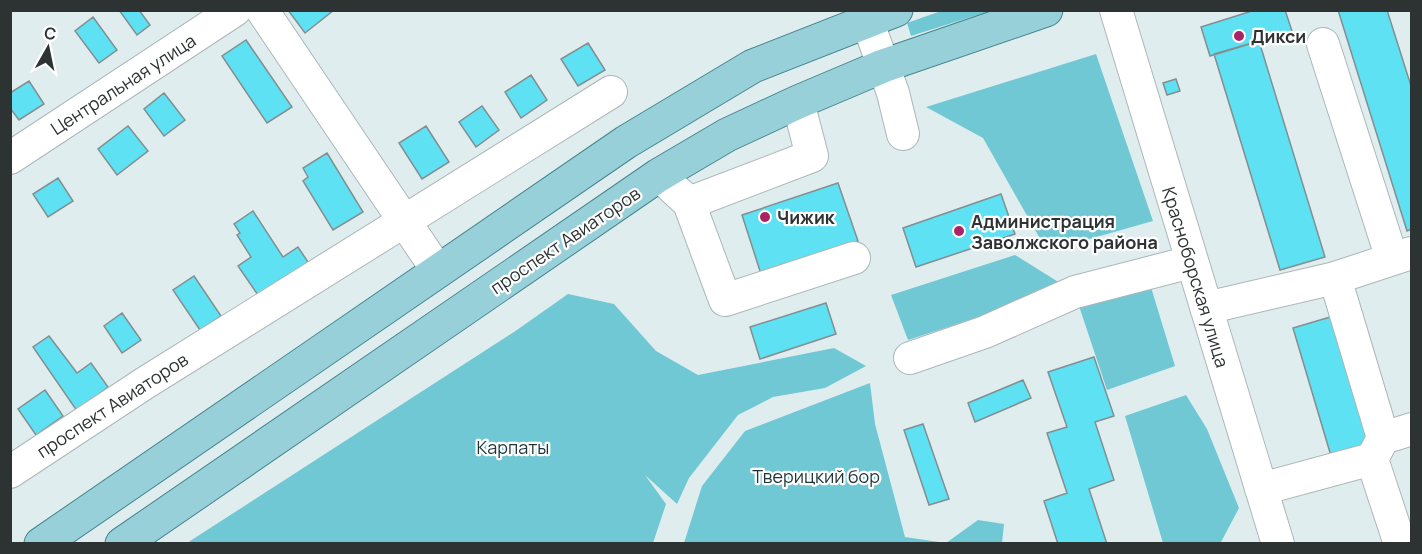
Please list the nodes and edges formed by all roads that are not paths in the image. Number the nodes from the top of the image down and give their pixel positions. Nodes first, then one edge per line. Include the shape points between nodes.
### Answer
1 (235, 10) edge
2 (262, 10) edge
3 (1046, 10) edge
4 (1116, 10) edge
5 (882, 15) edge
6 (1323, 44) dead end
7 (883, 66) junction
8 (611, 92) dead end
9 (798, 102) junction
10 (903, 134) dead end
11 (10, 158) edge
12 (659, 175) junction
13 (689, 203) junction
14 (403, 220) junction
15 (1402, 256) edge
16 (854, 258) dead end
17 (1191, 262) junction
18 (438, 271) junction
19 (1335, 278) junction
20 (1206, 308) junction
21 (910, 358) dead end
22 (1389, 442) edge
23 (10, 472) edge
24 (1262, 489) junction
25 (41, 543) edge
26 (122, 543) edge
27 (1278, 543) edge
28 (1400, 543) edge

1 - 11 street, Центральная улица
2 - 14 street
3 - 7 main road, проспект Авиаторов
4 - 17 street, Красноборская улица
5 - 7 street
5 - 18 main road via 753,66 626,142
6 - 15 street
7 - 9 main road, проспект Авиаторов
7 - 10 street
8 - 14 street, проспект Авиаторов
9 - 12 main road, проспект Авиаторов via 727,135
9 - 13 street via 812,156
12 - 13 street
12 - 26 main road, проспект Авиаторов
13 - 16 street via 725,300
14 - 18 street
14 - 23 street, проспект Авиаторов
15 - 19 street
17 - 20 street, Красноборская улица
17 - 21 street via 1075,292 985,332
18 - 25 main road
19 - 20 street
19 - 22 street
20 - 24 street, Красноборская улица
22 - 24 street
22 - 28 street
24 - 27 street, Красноборская улица

